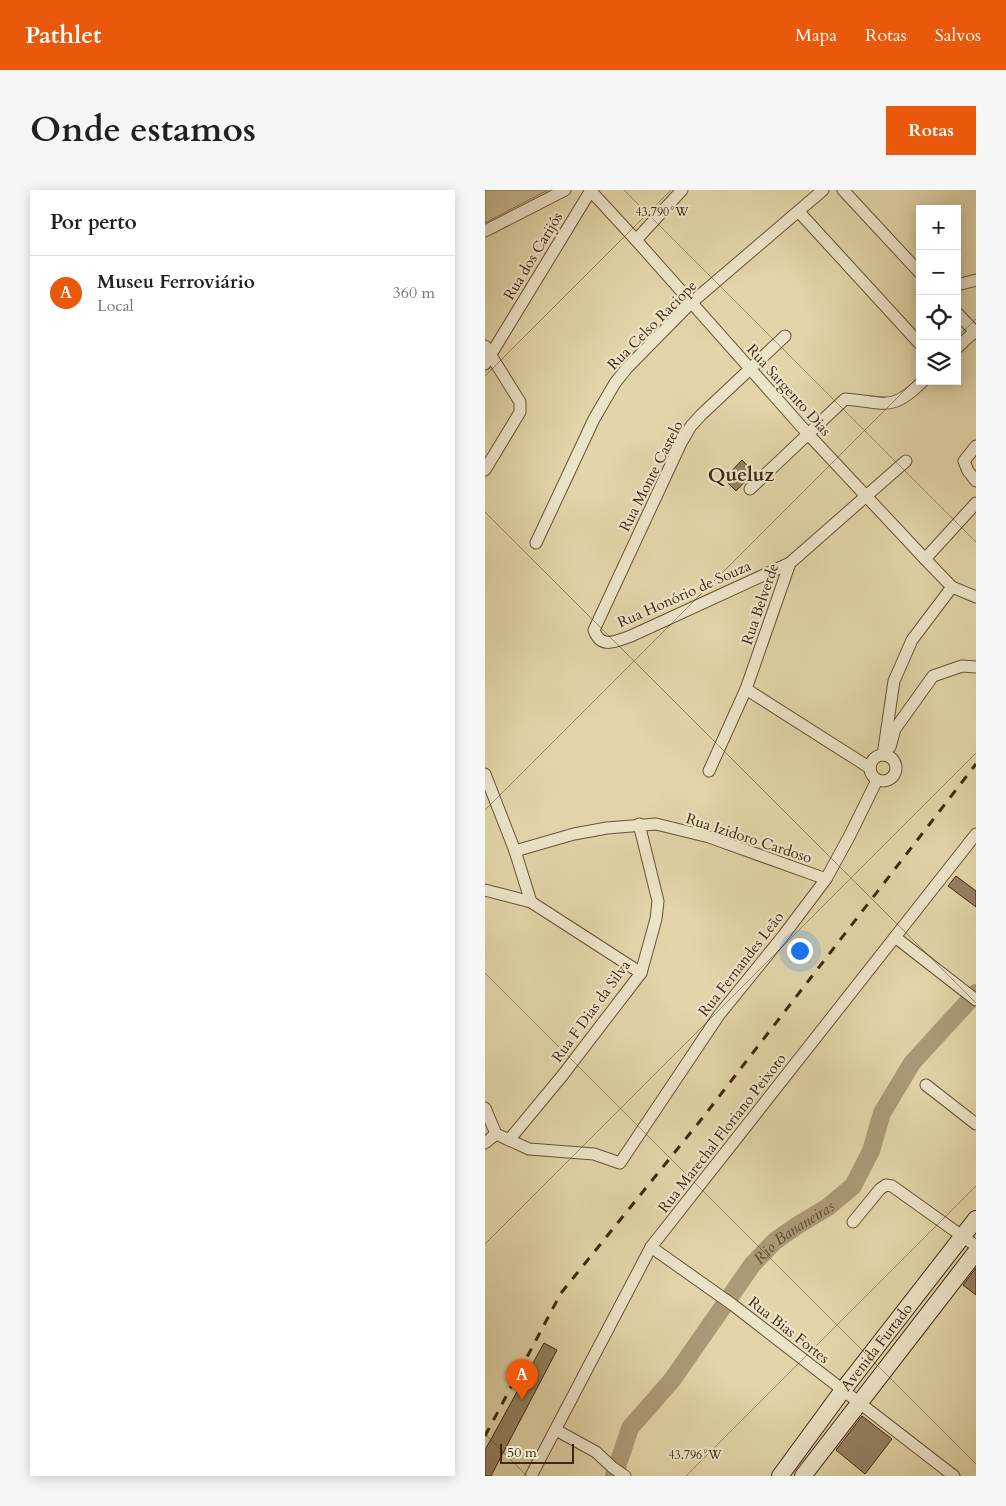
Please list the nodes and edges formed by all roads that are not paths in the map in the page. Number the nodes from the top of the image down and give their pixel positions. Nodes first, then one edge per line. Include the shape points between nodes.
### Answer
1 (565, 190) edge
2 (591, 190) edge
3 (682, 190) edge
4 (823, 190) edge
5 (843, 190) edge
6 (799, 212) junction
7 (485, 230) edge
8 (636, 240) junction
9 (916, 269) edge
10 (976, 280) edge
11 (961, 284) edge
12 (691, 303) junction
13 (961, 317) edge
14 (975, 332) edge
15 (785, 336) dead end
16 (916, 340) edge
17 (961, 344) edge
18 (487, 355) edge
19 (749, 368) junction
20 (919, 385) edge
21 (808, 434) junction
22 (976, 446) edge
23 (906, 461) dead end
24 (485, 470) edge
25 (976, 481) edge
26 (750, 489) dead end
27 (865, 496) junction
28 (976, 502) edge
29 (535, 543) dead end
30 (925, 559) junction
31 (790, 563) junction
32 (952, 587) junction
33 (976, 597) edge
34 (594, 630) joint
35 (976, 667) edge
36 (746, 689) junction
37 (885, 755) junction
38 (870, 768) junction
39 (709, 771) dead end
40 (485, 774) edge
41 (877, 780) junction
42 (639, 824) junction
43 (976, 834) edge
44 (515, 851) junction
45 (825, 879) junction
46 (485, 890) edge
47 (531, 902) junction
48 (895, 937) junction
49 (641, 973) junction
50 (976, 1000) edge
51 (926, 1085) dead end
52 (485, 1108) edge
53 (976, 1124) edge
54 (496, 1134) junction
55 (509, 1140) junction
56 (485, 1143) edge
57 (976, 1219) edge
58 (853, 1222) dead end
59 (969, 1242) edge
60 (651, 1247) junction
61 (976, 1252) edge
62 (843, 1390) junction
63 (858, 1402) junction
64 (556, 1430) junction
65 (792, 1474) edge
66 (531, 1476) edge
67 (625, 1476) edge
68 (954, 1476) edge

1 - 7 street
2 - 8 street, Rua Sargento Dias
2 - 18 street, Rua dos Carijós
3 - 8 street
4 - 6 street, Rua Celso Raciope
5 - 9 street
6 - 12 street, Rua Celso Raciope
6 - 16 street
8 - 12 street, Rua Sargento Dias
10 - 11 street
12 - 19 street, Rua Sargento Dias
12 - 29 street, Rua Celso Raciope via 615,383
13 - 14 street
14 - 17 street
15 - 19 street, Rua Monte Castelo
18 - 24 street via 517,394 520,412
19 - 21 street, Rua Sargento Dias
19 - 34 street, Rua Monte Castelo via 691,426
20 - 21 street via 897,402 881,404 845,399
21 - 26 street
21 - 27 street, Rua Sargento Dias
22 - 25 street via 965,460
23 - 27 street, Rua Belverde
27 - 30 street, Rua Sargento Dias
27 - 31 street, Rua Belverde
28 - 30 street
30 - 32 street, Rua Sargento Dias
31 - 34 street, Rua Honório de Souza via 631,636 609,643 601,641
31 - 36 street, Rua Belverde
32 - 33 street, Rua Sargento Dias
32 - 37 street via 912,640 894,681
35 - 37 street via 963,666 933,676 895,729
36 - 38 street
36 - 39 street, Rua Belverde
37 - 38 street via 873,759
37 - 41 street via 895,763 895,773 887,780
38 - 41 street
40 - 44 street
41 - 45 street, Rua Fernandes Leão
42 - 44 street, Rua Izidoro Cardoso via 574,834
42 - 45 street, Rua Izidoro Cardoso via 656,824 709,837
42 - 49 street, Rua F Dias da Silva via 658,901
43 - 48 street, Rua Marechal Floriano Peixoto
44 - 47 street
45 - 55 street, Rua Fernandes Leão via 719,1015 620,1162 593,1154 529,1149
46 - 47 street
47 - 49 street
48 - 50 street
48 - 60 street, Rua Marechal Floriano Peixoto
49 - 55 street, Rua F Dias da Silva
51 - 53 street
52 - 54 street
54 - 55 street
54 - 56 street
57 - 59 street, Avenida Furtado
58 - 59 street via 880,1189 892,1186
59 - 62 street, Avenida Furtado
60 - 62 street, Rua Bias Fortes
60 - 64 street, Rua Marechal Floriano Peixoto
61 - 63 street, Avenida Furtado
62 - 63 street, Rua Bias Fortes
62 - 65 street, Avenida Furtado
63 - 65 street, Avenida Furtado
63 - 68 street, Rua Bias Fortes
64 - 66 street, Rua Marechal Floriano Peixoto
64 - 67 street via 597,1452

